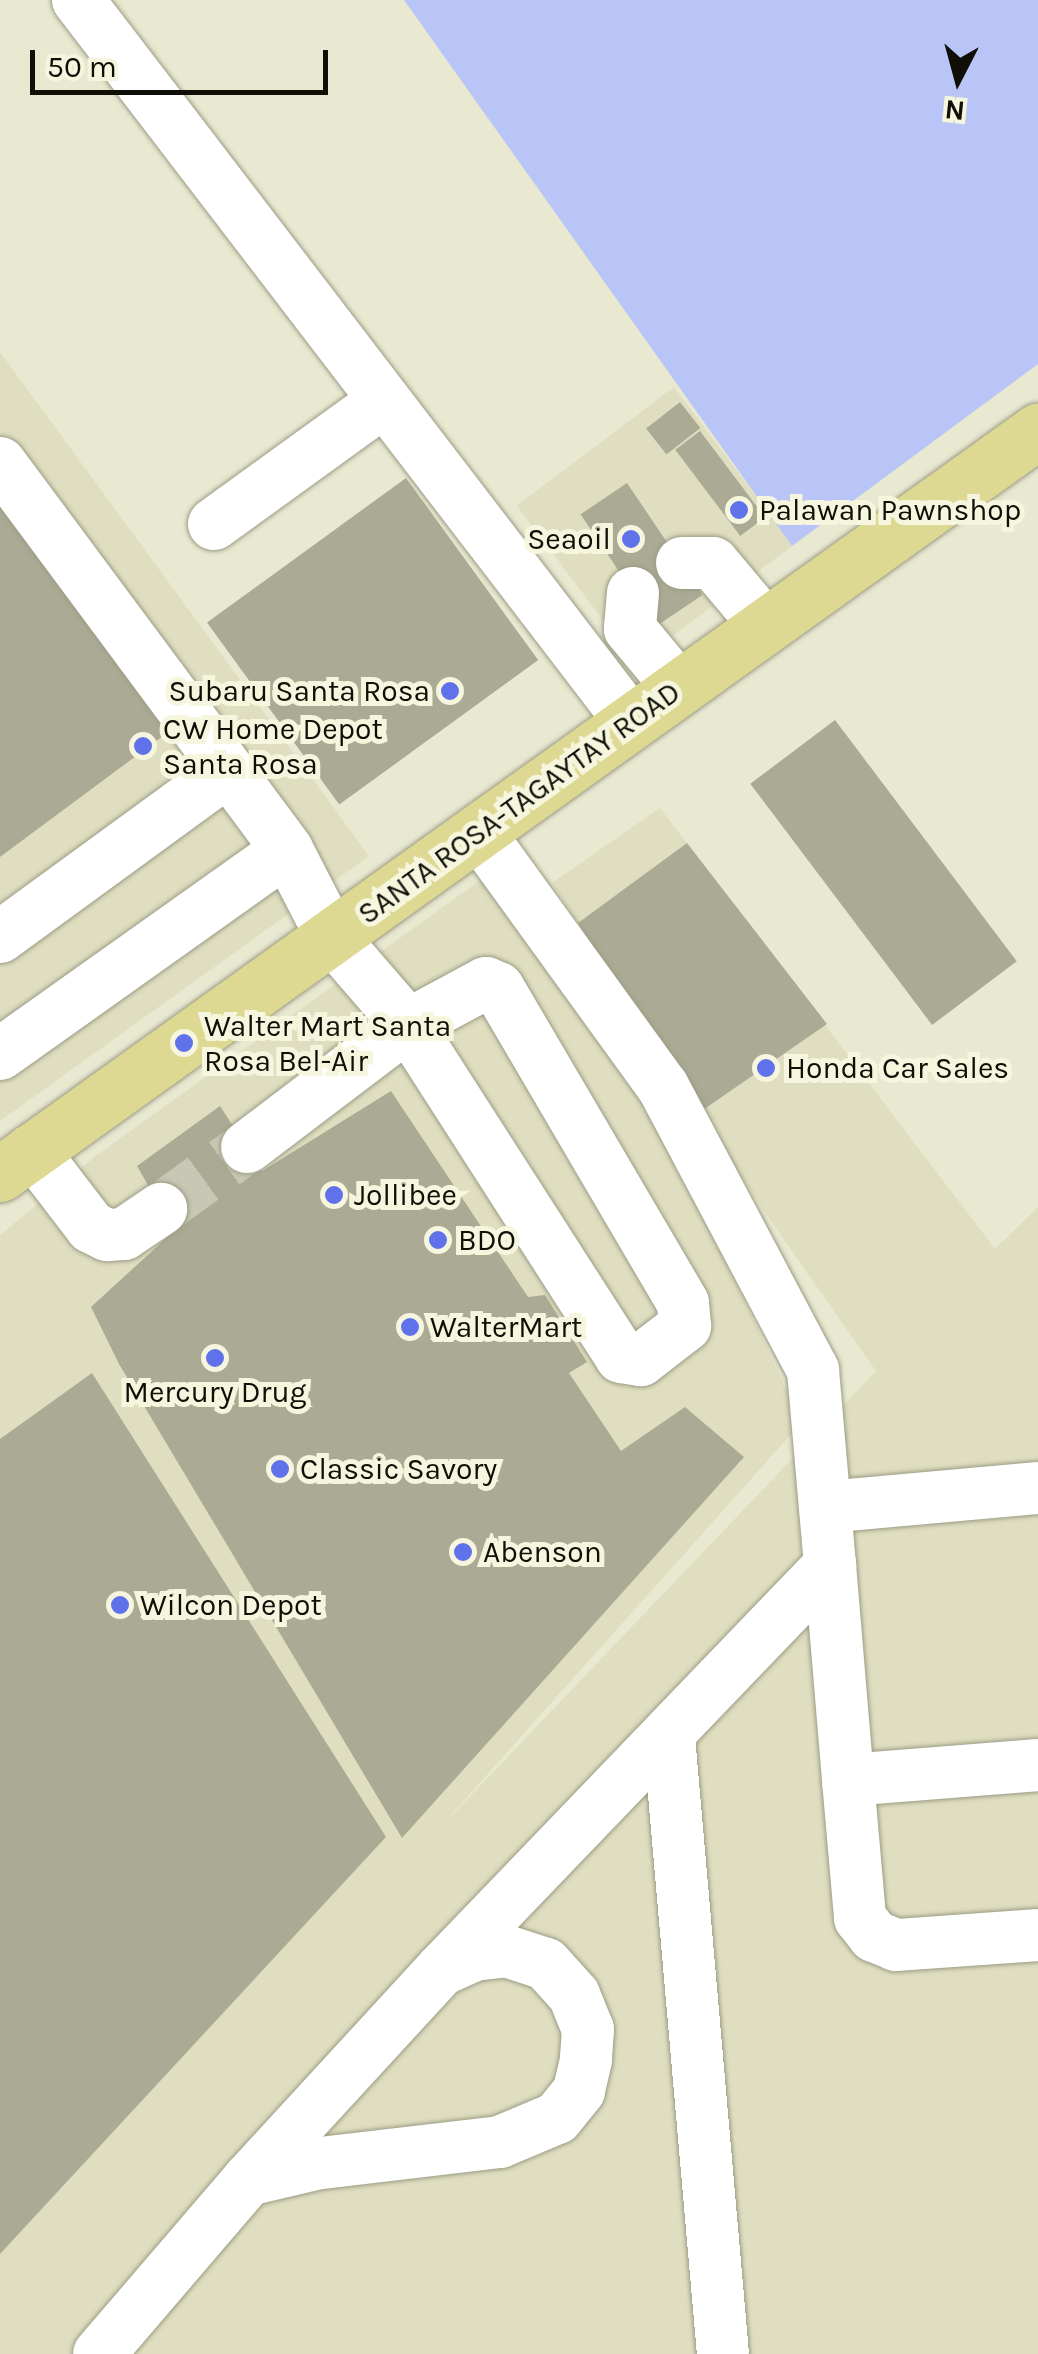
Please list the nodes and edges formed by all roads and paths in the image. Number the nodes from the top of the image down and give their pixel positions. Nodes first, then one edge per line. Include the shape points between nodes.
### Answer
1 (78, 0) edge
2 (381, 402) junction
3 (1038, 430) edge
4 (0, 464) edge
5 (214, 524) dead end
6 (682, 563) dead end
7 (633, 593) dead end
8 (766, 626) junction
9 (679, 688) junction
10 (632, 722) junction
11 (228, 770) junction
12 (478, 832) junction
13 (287, 850) junction
14 (332, 936) junction
15 (0, 937) edge
16 (408, 1025) junction
17 (0, 1054) edge
18 (247, 1147) tunnel mouth
19 (16, 1162) edge
20 (160, 1208) tunnel mouth
21 (1038, 1488) edge
22 (825, 1507) junction
23 (830, 1565) junction
24 (669, 1738) junction
25 (1038, 1765) edge
26 (848, 1780) junction
27 (1038, 1936) edge
28 (441, 1970) junction
29 (248, 2180) junction
30 (99, 2354) edge
31 (723, 2354) edge

1 - 2 street
2 - 5 street
2 - 10 street
3 - 8 main road, SANTA ROSA-TAGAYTAY ROAD
4 - 11 street
6 - 8 street via 713,564
7 - 9 street via 630,629
8 - 9 main road, SANTA ROSA-TAGAYTAY ROAD
9 - 10 main road, SANTA ROSA-TAGAYTAY ROAD
10 - 12 main road, SANTA ROSA-TAGAYTAY ROAD
11 - 13 street
11 - 15 street
12 - 14 main road, SANTA ROSA-TAGAYTAY ROAD
12 - 22 street via 664,1086 813,1370
13 - 14 street
13 - 17 street
14 - 16 street
14 - 19 main road, SANTA ROSA-TAGAYTAY ROAD
16 - 16 street via 470,987 498,988 683,1303 686,1326 641,1360 621,1357
16 - 18 street
19 - 20 street via 107,1235 124,1234
21 - 22 street
22 - 23 street
23 - 24 street
23 - 26 street
24 - 28 street
24 - 31 street
25 - 26 street
26 - 27 street via 860,1918 874,1936 896,1945
28 - 29 street
28 - 29 street via 474,1955 506,1951 546,1964 574,1995 588,2029 586,2060 579,2092 557,2118 500,2142 320,2163
29 - 30 street

